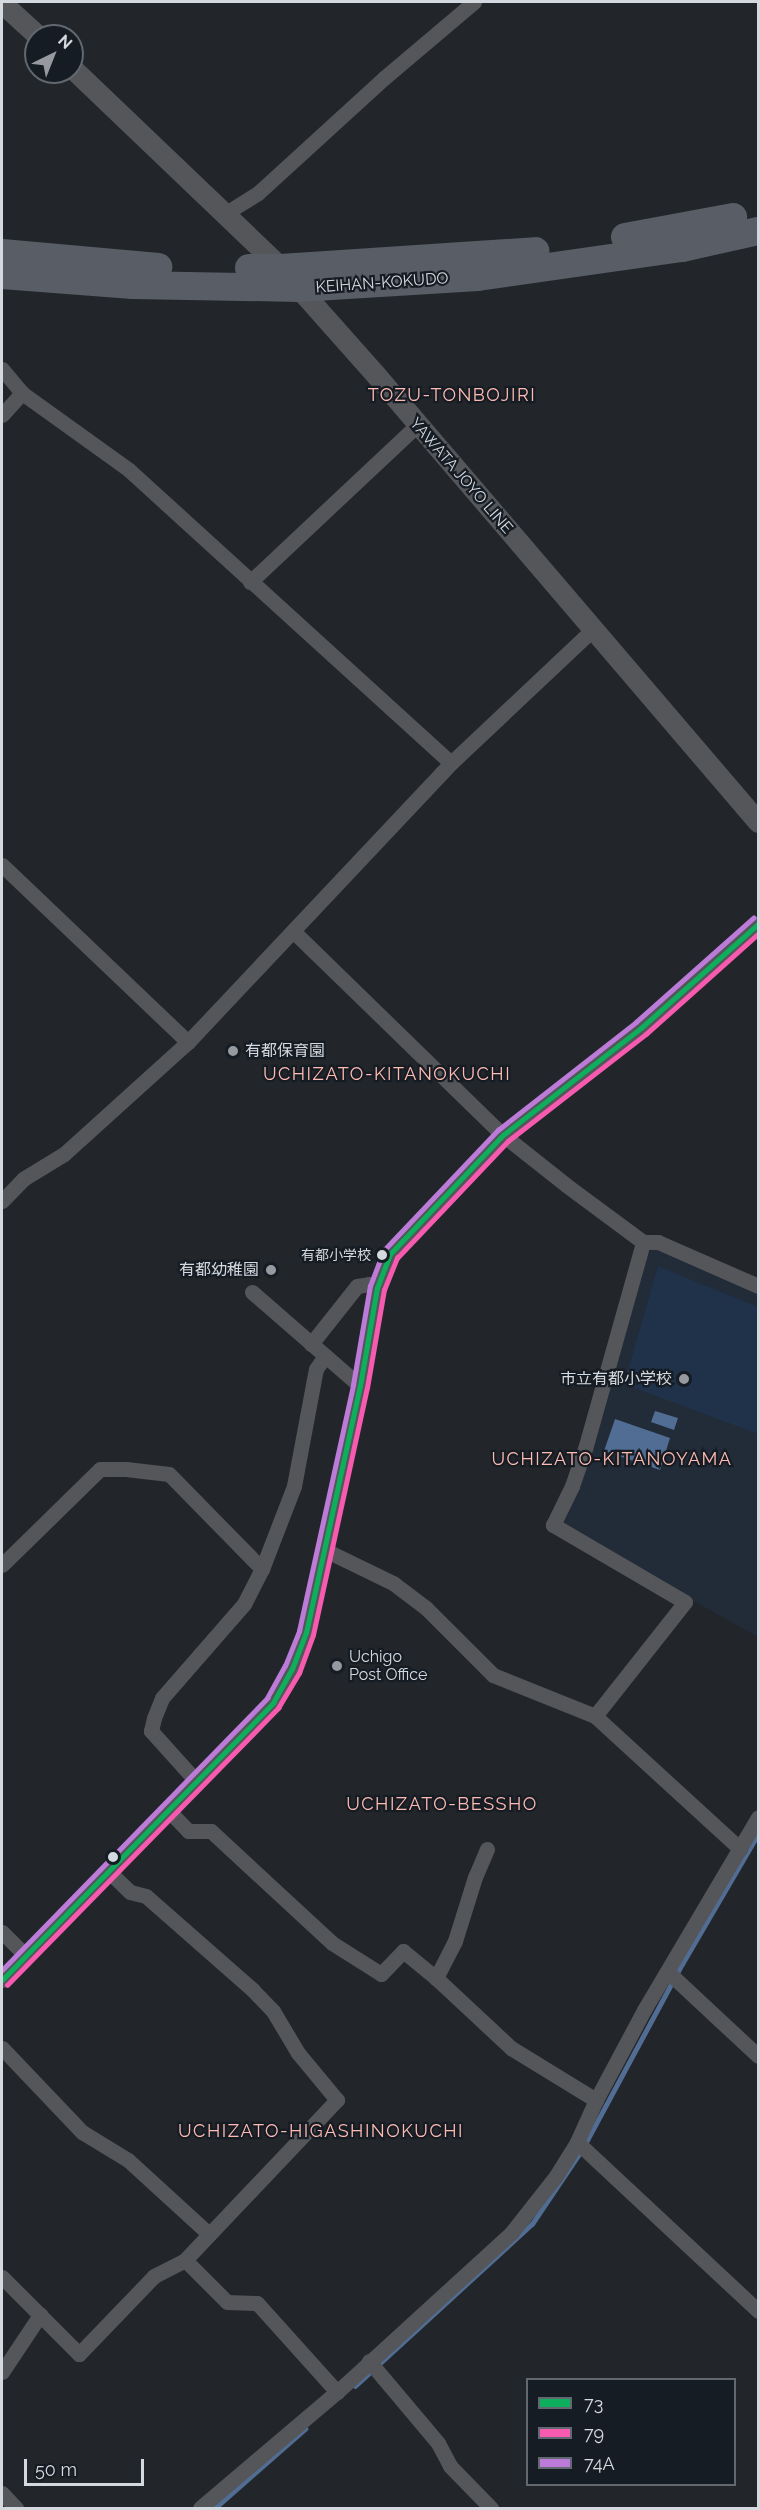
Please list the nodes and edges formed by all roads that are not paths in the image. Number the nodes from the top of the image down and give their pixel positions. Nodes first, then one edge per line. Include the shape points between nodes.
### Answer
1 (474, 2) edge
2 (2, 3) edge
3 (25, 24) edge
4 (84, 79) edge
5 (226, 213) junction
6 (759, 213) edge
7 (759, 231) edge
8 (2, 254) edge
9 (2, 275) edge
10 (290, 278) junction
11 (2, 369) edge
12 (22, 393) junction
13 (2, 415) edge
14 (417, 425) junction
15 (250, 582) junction
16 (593, 628) junction
17 (451, 763) junction
18 (759, 822) edge
19 (2, 865) edge
20 (759, 924) edge
21 (293, 931) junction
22 (188, 1042) junction
23 (503, 1136) junction
24 (2, 1200) edge
25 (643, 1242) junction
26 (759, 1286) edge
27 (377, 1288) junction
28 (252, 1292) dead end
29 (311, 1344) junction
30 (325, 1356) junction
31 (360, 1386) junction
32 (326, 1550) junction
33 (2, 1564) edge
34 (262, 1569) junction
35 (595, 1716) junction
36 (197, 1782) junction
37 (169, 1811) junction
38 (759, 1818) edge
39 (487, 1849) dead end
40 (740, 1849) junction
41 (109, 1872) junction
42 (2, 1932) edge
43 (26, 1956) junction
44 (668, 1971) junction
45 (436, 1978) junction
46 (2, 1980) edge
47 (2, 2048) edge
48 (759, 2056) edge
49 (596, 2100) junction
50 (577, 2142) junction
51 (209, 2234) junction
52 (184, 2260) junction
53 (2, 2277) edge
54 (759, 2311) edge
55 (40, 2315) junction
56 (369, 2361) junction
57 (2, 2372) edge
58 (337, 2392) junction
59 (2, 2493) edge
60 (16, 2508) edge
61 (200, 2508) edge
62 (491, 2508) edge

1 - 5 street via 258,193
2 - 3 main road
4 - 5 main road, YAWATA JOYO LINE
5 - 10 main road, YAWATA JOYO LINE
6 - 10 highway, KEIHAN-KOKUDO via 558,250
7 - 10 highway, KEIHAN-KOKUDO via 682,248 478,277
8 - 10 highway, KEIHAN-KOKUDO
9 - 10 highway, KEIHAN-KOKUDO via 133,285
10 - 14 main road, YAWATA JOYO LINE
11 - 12 street
12 - 13 street
12 - 15 street via 129,470
14 - 15 street
14 - 16 main road, YAWATA JOYO LINE
15 - 17 street
16 - 17 street
16 - 18 main road, YAWATA JOYO LINE
17 - 21 street
19 - 22 street
20 - 23 street via 641,1028
21 - 22 street
21 - 23 street
22 - 24 street via 64,1154 23,1179
23 - 25 street
23 - 27 street via 402,1239 390,1254
25 - 26 street via 658,1242
25 - 35 street via 585,1449 553,1525 685,1602
27 - 29 street via 369,1284 357,1286
27 - 31 street
28 - 29 street
29 - 30 street
30 - 31 street
30 - 34 street via 316,1369 294,1486
31 - 32 street
32 - 35 street via 393,1583 426,1608 493,1674
32 - 36 street via 306,1633 292,1669 273,1703
33 - 34 street via 100,1469 126,1469 169,1474
34 - 36 street via 244,1604 162,1698 154,1718 151,1731
35 - 40 street
36 - 37 street
37 - 41 street
37 - 45 street via 188,1831 211,1831 332,1943 381,1974 403,1951
38 - 40 street
39 - 45 street via 455,1941
40 - 44 street
41 - 43 street
41 - 51 street via 130,1892 146,1896 253,1990 338,2100
42 - 43 street
43 - 46 street
44 - 48 street
44 - 49 street
45 - 49 street via 511,2048
47 - 51 street via 82,2132 128,2160
49 - 50 street
50 - 54 street
50 - 56 street via 512,2232
51 - 52 street
52 - 55 street via 154,2276 79,2354
52 - 58 street via 227,2302 256,2303
53 - 55 street
55 - 57 street
56 - 58 street
56 - 62 street via 438,2443 450,2466
58 - 61 street
59 - 60 street

